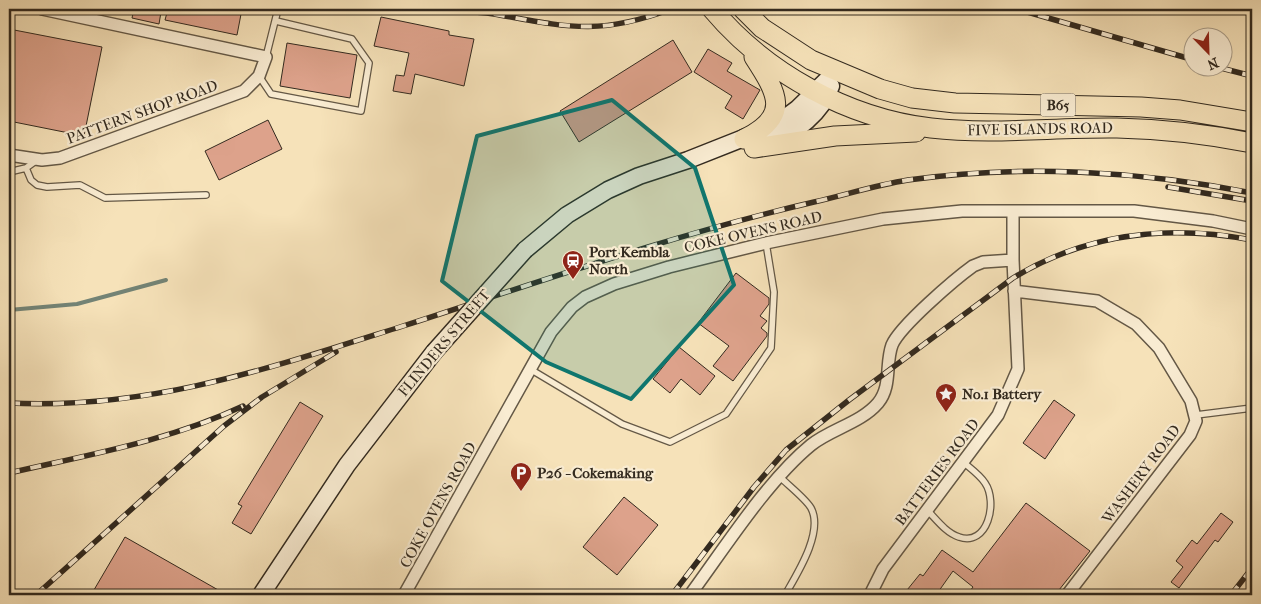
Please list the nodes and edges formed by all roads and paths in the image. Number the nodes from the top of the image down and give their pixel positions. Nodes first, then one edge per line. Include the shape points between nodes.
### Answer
1 (42, 9) edge
2 (278, 9) edge
3 (744, 9) edge
4 (716, 12) edge
5 (276, 20) junction
6 (746, 45) junction
7 (266, 57) junction
8 (836, 71) junction
9 (259, 76) junction
10 (821, 94) junction
11 (1252, 122) edge
12 (957, 130) junction
13 (1252, 143) edge
14 (749, 144) junction
15 (9, 155) edge
16 (37, 160) junction
17 (26, 168) junction
18 (9, 172) edge
19 (206, 195) dead end
20 (1013, 213) junction
21 (1252, 229) edge
22 (766, 243) junction
23 (1013, 260) junction
24 (1014, 292) junction
25 (530, 369) junction
26 (1252, 408) edge
27 (1196, 415) junction
28 (963, 462) junction
29 (780, 478) junction
30 (927, 510) junction
31 (873, 594) edge
32 (261, 595) edge
33 (404, 595) edge
34 (690, 595) edge
35 (785, 595) edge
36 (1068, 595) edge

1 - 7 street
2 - 5 lane, PATTERN SHOP ROAD
3 - 8 main road, FIVE ISLANDS ROAD / B65 via 762,28 791,48
4 - 6 main road, FIVE ISLANDS ROAD / B65
5 - 7 lane, PATTERN SHOP ROAD
5 - 9 lane via 352,39 369,63 361,111 271,94
6 - 10 main road, FIVE ISLANDS ROAD / B65 via 781,71
6 - 14 main road via 771,83 777,103 769,123
7 - 9 street, PATTERN SHOP ROAD
8 - 10 street
8 - 11 main road, FIVE ISLANDS ROAD / B65 via 897,94 931,101 1141,107
9 - 16 street, PATTERN SHOP ROAD via 244,91 70,155
10 - 12 main road, FIVE ISLANDS ROAD / B65 via 911,125
10 - 14 street, FLINDERS STREET
12 - 13 main road, FIVE ISLANDS ROAD / B65 via 1126,128 1182,131
12 - 14 main road
14 - 32 street, FLINDERS STREET, bridge via 688,160 608,190 567,215 525,250 434,352 347,465
15 - 16 street, PATTERN SHOP ROAD
16 - 17 lane
17 - 18 lane
17 - 19 lane via 37,185 80,185 105,198
20 - 21 street, COKE OVENS ROAD via 1134,211
20 - 22 street, COKE OVENS ROAD via 962,212 883,219
20 - 23 street, BATTERIES ROAD
22 - 25 street, COKE OVENS ROAD via 669,267 585,296 560,318
22 - 25 lane via 774,292 771,348 726,414 670,442 622,424
23 - 24 street, BATTERIES ROAD
23 - 29 street via 973,266 902,330 892,347 888,382 882,398 864,415 811,445
24 - 27 street, WASHERY ROAD via 1097,301 1136,324 1159,348 1192,402
24 - 28 street, BATTERIES ROAD via 1018,369 998,415
25 - 33 street, COKE OVENS ROAD
26 - 27 lane
27 - 36 street, WASHERY ROAD via 1190,436
28 - 30 street, BATTERIES ROAD
28 - 30 lane via 986,484 991,514 987,525 973,538 960,538
29 - 34 street
29 - 35 lane via 811,508 815,530 803,562
30 - 31 street, BATTERIES ROAD via 883,569

